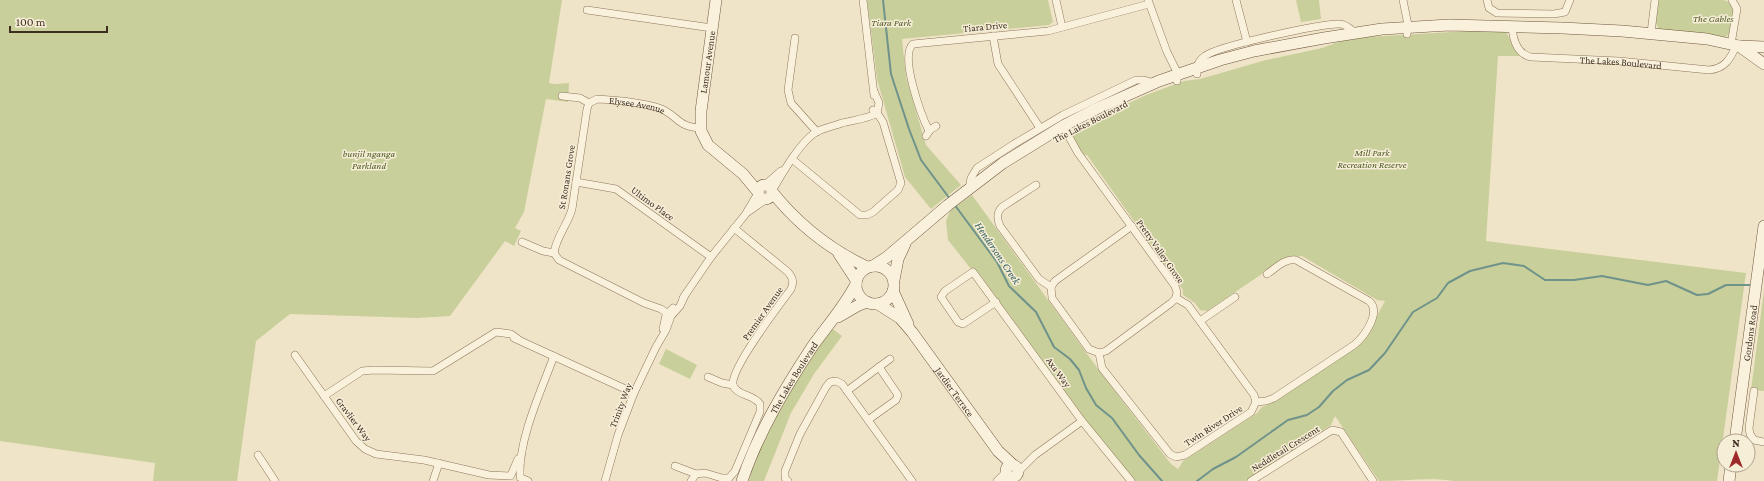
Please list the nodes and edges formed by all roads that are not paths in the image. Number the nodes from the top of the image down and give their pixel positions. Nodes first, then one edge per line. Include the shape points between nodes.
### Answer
1 (716, 0) edge
2 (863, 0) edge
3 (1056, 0) edge
4 (1236, 0) edge
5 (1487, 0) edge
6 (1570, 0) edge
7 (1655, 0) edge
8 (1735, 1) edge
9 (1148, 2) edge
10 (1404, 2) edge
11 (587, 10) dead end
12 (1062, 27) junction
13 (1512, 27) junction
14 (712, 28) junction
15 (1406, 29) junction
16 (1356, 33) junction
17 (1651, 33) junction
18 (993, 36) junction
19 (795, 38) dead end
20 (1247, 42) junction
21 (1735, 45) junction
22 (1764, 47) edge
23 (1764, 64) edge
24 (1197, 71) junction
25 (1176, 77) junction
26 (1154, 83) junction
27 (562, 96) dead end
28 (589, 103) junction
29 (875, 111) junction
30 (700, 126) junction
31 (936, 126) dead end
32 (1040, 128) junction
33 (1065, 129) junction
34 (817, 132) junction
35 (792, 159) junction
36 (576, 182) junction
37 (1036, 185) dead end
38 (969, 189) junction
39 (765, 192) junction
40 (1132, 226) junction
41 (1764, 226) edge
42 (734, 228) junction
43 (908, 240) junction
44 (522, 242) dead end
45 (835, 250) junction
46 (554, 253) junction
47 (711, 257) junction
48 (870, 266) junction
49 (1267, 274) dead end
50 (894, 280) junction
51 (856, 282) junction
52 (1051, 287) junction
53 (894, 292) junction
54 (1235, 297) dead end
55 (1176, 298) junction
56 (867, 302) junction
57 (996, 302) junction
58 (878, 304) junction
59 (668, 315) junction
60 (1200, 322) junction
61 (830, 324) junction
62 (912, 332) junction
63 (1099, 353) junction
64 (295, 355) dead end
65 (554, 356) junction
66 (890, 359) dead end
67 (879, 367) junction
68 (708, 377) dead end
69 (733, 385) junction
70 (847, 391) junction
71 (1754, 391) dead end
72 (634, 393) junction
73 (324, 396) junction
74 (1256, 402) junction
75 (868, 420) junction
76 (1082, 421) junction
77 (1736, 433) edge
78 (762, 434) junction
79 (1761, 442) edge
80 (521, 454) junction
81 (258, 455) dead end
82 (439, 464) junction
83 (675, 466) dead end
84 (696, 474) junction
85 (1013, 474) edge
86 (489, 475) junction
87 (510, 477) edge
88 (520, 479) edge
89 (275, 481) edge
90 (433, 481) edge
91 (504, 481) edge
92 (528, 481) edge
93 (605, 481) edge
94 (691, 481) edge
95 (742, 481) edge
96 (748, 481) edge
97 (788, 481) edge
98 (912, 481) edge
99 (997, 481) edge
100 (1131, 481) edge
101 (1251, 481) edge
102 (1373, 481) edge

1 - 14 street, Lamour Avenue
2 - 29 street
3 - 12 street
4 - 20 street
5 - 6 street via 1489,8 1497,13 1554,14 1565,12
7 - 17 street
8 - 21 street
9 - 12 street, Tiara Drive
9 - 25 street
10 - 15 street via 1402,15
11 - 14 street
12 - 18 street, Tiara Drive
13 - 15 street, The Lakes Boulevard via 1449,25
13 - 17 street, The Lakes Boulevard
13 - 21 street, The Lakes Boulevard via 1514,39 1521,52 1531,57 1619,61 1709,70 1726,64
14 - 30 street, Lamour Avenue
15 - 16 street, The Lakes Boulevard
16 - 20 street, The Lakes Boulevard via 1347,26 1337,24
16 - 24 street, The Lakes Boulevard via 1275,47
17 - 21 street, The Lakes Boulevard
18 - 31 street, Tiara Drive via 922,42 910,46 908,53 912,80 928,134
18 - 32 street via 998,64
19 - 34 street via 788,98
20 - 24 street, The Lakes Boulevard via 1207,54 1200,60
21 - 22 street, The Lakes Boulevard
21 - 23 street, The Lakes Boulevard
24 - 25 street, The Lakes Boulevard
25 - 26 street, The Lakes Boulevard
25 - 33 street, The Lakes Boulevard
26 - 32 street, The Lakes Boulevard via 1139,80 1129,82
26 - 33 street, The Lakes Boulevard via 1102,106
27 - 28 street, Elysee Avenue via 582,99
28 - 30 street, Elysee Avenue via 597,99 653,107 665,111 688,128
28 - 36 street, St Ronans Grove
29 - 34 street
29 - 35 street via 883,122 901,183 898,190 869,214 864,216 858,213
30 - 39 street via 708,145
32 - 38 street, The Lakes Boulevard via 977,168 971,178
33 - 38 street, The Lakes Boulevard
33 - 40 street, Pretty Valley Grove via 1078,153
34 - 35 street
35 - 39 street
36 - 46 street, St Ronans Grove via 570,215
36 - 47 street, Ultimo Place via 616,189
37 - 52 street via 1002,207 997,219 1039,279
38 - 43 street, The Lakes Boulevard
39 - 42 street, Trinity Way
39 - 45 street
40 - 52 street via 1055,281
40 - 55 street, Pretty Valley Grove via 1175,286
41 - 77 street, Gordons Road
42 - 47 street, Trinity Way
42 - 69 street, Premier Avenue via 788,272 793,283 742,361 734,375
43 - 48 street, The Lakes Boulevard via 888,257
43 - 50 street, The Lakes Boulevard via 898,259
44 - 46 street
45 - 48 street
45 - 51 street
46 - 59 street via 559,260
47 - 59 street, Trinity Way via 680,306
48 - 50 street via 884,268
48 - 51 street via 859,275
49 - 74 street, Twin River Drive via 1285,261 1296,260 1369,301 1375,311 1363,335 1354,345 1274,398
50 - 53 street
51 - 56 street via 859,295
51 - 61 street, The Lakes Boulevard via 850,296
52 - 63 street via 1052,298 1089,349
53 - 58 street via 888,300
53 - 62 street, Jardier Terrace
54 - 60 street
55 - 60 street, Pretty Valley Grove via 1188,305
55 - 63 street
56 - 58 street
56 - 61 street, The Lakes Boulevard via 844,313
57 - 57 street, Axa Way via 974,272 941,295 943,302 958,322 966,323
57 - 76 street, Axa Way
58 - 62 street, Jardier Terrace via 895,315
59 - 72 street, Trinity Way via 666,330
60 - 74 street, Pretty Valley Grove
61 - 78 street, The Lakes Boulevard via 788,384
62 - 85 street, Jardier Terrace
63 - 74 street, Twin River Drive via 1102,368 1170,454 1176,457 1185,455 1251,412
64 - 73 street, Gravlier Way
65 - 72 street
65 - 73 street via 518,339 500,335 485,340 433,371 366,370 358,372
65 - 80 street
66 - 67 street
67 - 70 street
67 - 75 street via 898,396
68 - 69 street
69 - 84 street via 737,391 758,401 760,412 732,476 726,478 705,473
70 - 75 street
70 - 97 street via 836,381 826,387 784,471
71 - 79 street via 1749,431 1752,438
72 - 93 street, Trinity Way via 618,435
73 - 82 street, Gravlier Way via 356,442 365,449 376,454
75 - 98 street
76 - 85 street
76 - 100 street, Axa Way
78 - 95 street, The Lakes Boulevard
78 - 96 street, The Lakes Boulevard
80 - 87 street
80 - 88 street
81 - 89 street
82 - 86 street, Gravlier Way
82 - 90 street
83 - 84 street
84 - 94 street
85 - 99 street
86 - 87 street, Gravlier Way
86 - 91 street, Gravlier Way
87 - 88 street, Gravlier Way via 517,475
88 - 92 street
101 - 102 street, Neddletail Crescent via 1332,430 1341,432

